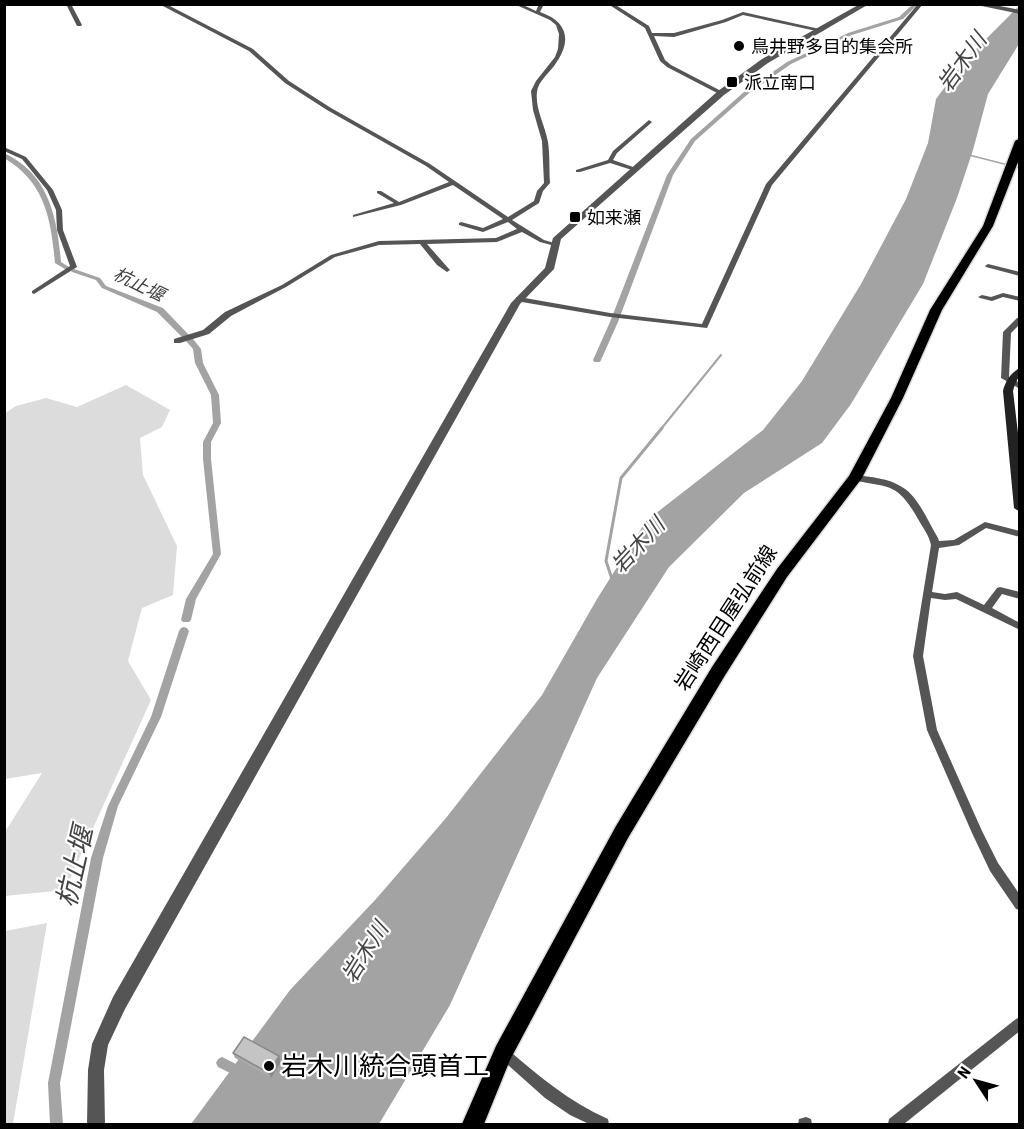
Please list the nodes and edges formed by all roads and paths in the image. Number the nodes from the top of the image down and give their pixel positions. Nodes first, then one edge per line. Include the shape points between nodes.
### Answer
1 (68, 4) edge
2 (161, 4) edge
3 (516, 4) edge
4 (542, 4) edge
5 (610, 4) edge
6 (866, 4) edge
7 (921, 4) edge
8 (975, 4) edge
9 (1020, 12) edge
10 (537, 13) junction
11 (79, 25) dead end
12 (821, 30) junction
13 (651, 34) junction
14 (721, 93) junction
15 (648, 122) dead end
16 (4, 149) edge
17 (1016, 155) edge
18 (610, 161) junction
19 (634, 170) junction
20 (578, 171) dead end
21 (454, 182) junction
22 (379, 192) dead end
23 (399, 204) junction
24 (355, 216) dead end
25 (507, 220) junction
26 (460, 224) dead end
27 (522, 229) junction
28 (421, 241) junction
29 (555, 244) junction
30 (988, 266) dead end
31 (447, 270) dead end
32 (1020, 274) edge
33 (34, 292) dead end
34 (982, 297) dead end
35 (519, 299) junction
36 (1020, 299) edge
37 (1020, 320) edge
38 (177, 341) dead end
39 (1020, 371) edge
40 (1015, 385) edge
41 (855, 478) junction
42 (1020, 508) edge
43 (1020, 534) edge
44 (935, 545) junction
45 (927, 594) junction
46 (1020, 596) edge
47 (986, 609) junction
48 (1020, 627) edge
49 (1020, 905) edge
50 (1020, 1023) edge
51 (503, 1053) junction
52 (96, 1125) edge
53 (473, 1125) edge
54 (603, 1125) edge
55 (894, 1125) edge

1 - 11 street
2 - 21 street via 250,50 287,82
3 - 10 street
4 - 10 street
5 - 13 street via 647,27
6 - 12 street
7 - 35 street via 769,184 704,326
8 - 9 street
10 - 25 street via 550,17 562,31 561,53 534,88 545,141 547,183 537,202
12 - 13 street via 742,13 674,35
12 - 14 street via 765,61
13 - 14 street via 663,61
14 - 19 street
15 - 18 street
16 - 33 street via 24,158 50,190 74,267
17 - 41 main road, 岩崎西目屋弘前線 via 988,226 936,310 897,398
18 - 19 street
18 - 20 street
19 - 29 street
21 - 23 street
21 - 25 street
22 - 23 street
23 - 24 street
25 - 26 street via 483,230
25 - 27 street
27 - 28 street via 497,240
27 - 29 street
28 - 31 street
28 - 38 street via 379,243 333,256 228,314 206,332
29 - 35 street via 549,269
30 - 32 street
34 - 36 street
35 - 52 street via 119,1003 100,1044
37 - 40 street via 1007,332 1005,378
39 - 40 main road
40 - 42 main road via 1008,392
41 - 44 street via 900,487 908,494
41 - 51 main road, 岩崎西目屋弘前線 via 782,573 712,682 622,832
43 - 44 street via 985,525 956,543
44 - 45 street
45 - 47 street via 957,595
45 - 49 street via 918,656 933,730 977,833
46 - 47 street via 1000,590
47 - 48 street
50 - 55 street
51 - 53 main road, 岩崎西目屋弘前線
51 - 54 street via 561,1103

